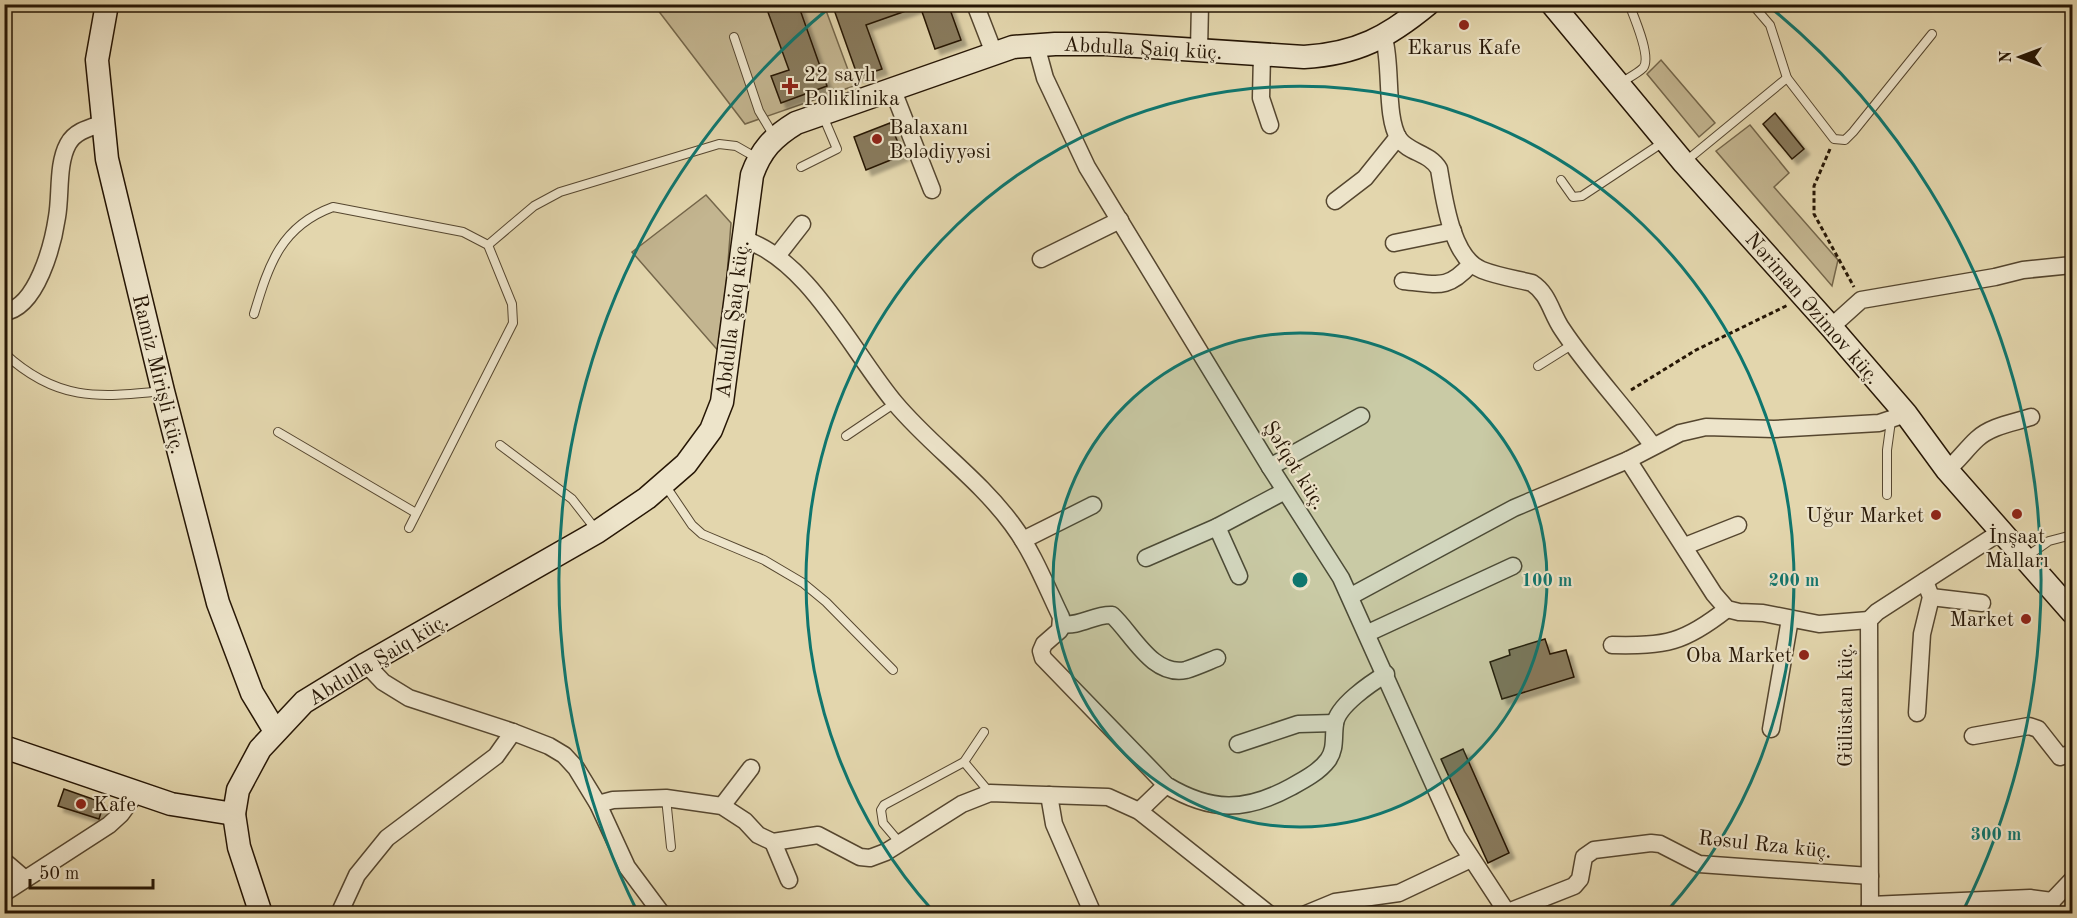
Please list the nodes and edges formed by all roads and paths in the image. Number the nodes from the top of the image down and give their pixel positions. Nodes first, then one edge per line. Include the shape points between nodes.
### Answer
1 (107, 4) edge
2 (975, 4) edge
3 (1200, 4) edge
4 (1428, 4) edge
5 (1552, 4) edge
6 (1629, 4) edge
7 (1752, 4) edge
8 (1932, 34) dead end
9 (734, 37) dead end
10 (1384, 38) junction
11 (1036, 45) junction
12 (1198, 50) junction
13 (994, 53) junction
14 (1262, 54) junction
15 (1787, 78) junction
16 (1619, 84) junction
17 (892, 88) junction
18 (822, 113) junction
19 (102, 124) junction
20 (1270, 125) dead end
21 (774, 136) junction
22 (1398, 137) junction
23 (1834, 139) junction
24 (1665, 140) junction
25 (758, 159) junction
26 (1684, 163) junction
27 (801, 167) dead end
28 (1561, 180) dead end
29 (932, 190) dead end
30 (1335, 201) dead end
31 (1120, 220) junction
32 (802, 224) dead end
33 (1453, 231) junction
34 (742, 239) junction
35 (1394, 243) dead end
36 (488, 245) junction
37 (777, 256) junction
38 (1041, 259) dead end
39 (1471, 264) junction
40 (2073, 265) edge
41 (1403, 281) dead end
42 (1803, 297) junction
43 (1861, 300) junction
44 (4, 312) edge
45 (254, 314) dead end
46 (1831, 327) junction
47 (1573, 344) junction
48 (4, 353) edge
49 (1538, 366) dead end
50 (163, 391) junction
51 (1618, 398) junction
52 (896, 403) junction
53 (1361, 416) dead end
54 (2031, 417) dead end
55 (1898, 418) junction
56 (278, 432) dead end
57 (846, 436) dead end
58 (500, 445) dead end
59 (1653, 446) junction
60 (1628, 460) junction
61 (1270, 468) junction
62 (1947, 470) junction
63 (665, 484) junction
64 (1285, 491) junction
65 (1887, 495) dead end
66 (1093, 505) dead end
67 (416, 513) junction
68 (1738, 525) dead end
69 (1218, 527) junction
70 (409, 528) dead end
71 (2002, 531) junction
72 (597, 532) junction
73 (2073, 535) edge
74 (1023, 540) junction
75 (1685, 546) junction
76 (1146, 558) dead end
77 (2025, 558) junction
78 (1514, 566) dead end
79 (1239, 576) dead end
80 (1925, 581) junction
81 (1350, 596) junction
82 (1931, 597) junction
83 (1982, 603) dead end
84 (1727, 609) junction
85 (2073, 612) edge
86 (1790, 619) junction
87 (1869, 620) junction
88 (1062, 624) junction
89 (1368, 633) junction
90 (1612, 645) dead end
91 (1218, 658) dead end
92 (366, 664) junction
93 (893, 670) dead end
94 (1386, 674) junction
95 (1917, 713) dead end
96 (1335, 723) junction
97 (1771, 729) dead end
98 (275, 731) junction
99 (513, 732) junction
100 (984, 732) dead end
101 (1973, 736) dead end
102 (1238, 744) dead end
103 (4, 747) edge
104 (2073, 753) edge
105 (964, 762) junction
106 (751, 768) dead end
107 (1166, 785) junction
108 (137, 792) junction
109 (990, 793) junction
110 (1049, 795) junction
111 (666, 798) junction
112 (598, 804) junction
113 (722, 806) junction
114 (1138, 812) junction
115 (234, 814) junction
116 (773, 842) junction
117 (900, 843) junction
118 (671, 847) dead end
119 (1471, 859) junction
120 (4, 861) edge
121 (1870, 876) junction
122 (25, 879) junction
123 (789, 880) dead end
124 (2073, 880) edge
125 (4, 893) edge
126 (2051, 907) edge
127 (1870, 909) edge
128 (1508, 913) edge
129 (261, 914) edge
130 (339, 914) edge
131 (662, 914) edge
132 (1093, 914) edge
133 (1269, 914) edge
134 (1306, 914) edge

1 - 19 street, Ramiz Mirişli küç. via 97,60
2 - 13 street
3 - 12 street
4 - 10 street, Abdulla Şaiq küç.
5 - 16 street, Nəriman Əzimov küç.
6 - 16 lane via 1646,62
7 - 15 lane via 1770,25
8 - 23 lane via 1853,132 1845,140
9 - 21 lane via 759,111
10 - 14 street, Abdulla Şaiq küç. via 1327,56
10 - 22 street via 1390,72 1391,121
11 - 12 street, Abdulla Şaiq küç. via 1106,44
11 - 13 street, Abdulla Şaiq küç.
11 - 31 street, Şəfqət küç. via 1041,69 1072,140
12 - 14 street, Abdulla Şaiq küç.
13 - 17 street, Abdulla Şaiq küç.
14 - 20 street via 1261,98
15 - 23 lane
15 - 26 lane
16 - 24 street, Nəriman Əzimov küç.
17 - 18 street, Abdulla Şaiq küç.
17 - 29 street
18 - 21 street, Abdulla Şaiq küç.
18 - 27 lane via 837,149
19 - 44 street via 80,131 68,144 48,257 29,296
19 - 50 street, Ramiz Mirişli küç. via 109,169
21 - 25 street, Abdulla Şaiq küç.
22 - 30 street via 1365,178
22 - 33 street via 1434,160
23 - 43 path via 1814,186 1814,214
24 - 26 street, Nəriman Əzimov küç.
24 - 28 lane via 1582,196 1573,197
25 - 34 street, Abdulla Şaiq küç. via 748,190
25 - 36 lane via 736,146 719,144 560,192 534,206
26 - 42 street, Nəriman Əzimov küç.
31 - 38 street
31 - 61 street, Şəfqət küç.
32 - 37 street
33 - 35 street
33 - 39 street via 1462,254
34 - 37 street
34 - 63 street, Abdulla Şaiq küç. via 720,410 703,443
36 - 45 lane via 463,232 333,207 314,214 286,236 266,274
36 - 67 lane via 512,304 513,323
37 - 52 street via 803,281
39 - 41 street via 1449,284
39 - 47 street via 1539,288
40 - 43 street via 2022,270
42 - 46 street, Nəriman Əzimov küç.
42 - 51 path via 1696,350
43 - 46 street
46 - 55 street, Nəriman Əzimov küç.
47 - 49 lane
47 - 51 street
48 - 50 lane via 45,382 67,392 107,397
50 - 98 street, Ramiz Mirişli küç. via 218,603 252,693
51 - 59 street
52 - 57 lane
52 - 74 street via 982,487
53 - 61 street
54 - 62 street via 1980,437
55 - 59 street via 1774,429 1706,427 1680,432
55 - 62 street, Nəriman Əzimov küç.
55 - 65 lane via 1887,450
56 - 67 lane
58 - 72 lane via 572,499
59 - 60 street
60 - 75 street
60 - 81 street via 1514,508
61 - 64 street, Şəfqət küç.
62 - 71 street, Nəriman Əzimov küç.
63 - 72 street, Abdulla Şaiq küç.
63 - 93 lane via 702,534 764,560 803,583
64 - 69 street
64 - 81 street, Şəfqət küç.
66 - 74 street
67 - 70 lane
68 - 75 street
69 - 76 street
69 - 79 street
71 - 77 street, Nəriman Əzimov küç.
71 - 80 street, Gülüstan küç.
72 - 92 street, Abdulla Şaiq küç.
73 - 77 lane via 2049,541
74 - 88 street
75 - 84 street
77 - 85 street, Nəriman Əzimov küç.
78 - 89 street
80 - 82 street
80 - 87 street, Gülüstan küç.
81 - 89 street, Şəfqət küç.
82 - 83 street
82 - 95 street via 1922,634
84 - 86 street
84 - 90 street via 1674,642
86 - 87 street via 1819,624
86 - 97 street
87 - 121 street, Gülüstan küç.
88 - 91 street via 1075,625 1103,614 1112,615 1147,655 1176,669
88 - 107 street via 1044,644 1043,657
89 - 94 street, Şəfqət küç.
92 - 98 street, Abdulla Şaiq küç. via 304,702
92 - 99 street via 382,682 409,698
94 - 96 street via 1369,683 1338,714
94 - 119 street, Şəfqət küç. via 1441,802
96 - 102 street via 1298,724
96 - 107 street via 1333,751 1328,760 1301,782 1253,805 1221,806 1184,796
98 - 115 street, Abdulla Şaiq küç. via 245,773
99 - 112 street via 564,755
99 - 130 street via 496,756 387,838 357,875
100 - 105 lane
101 - 104 street via 2029,726 2038,729 2060,757
103 - 108 street
105 - 109 lane
105 - 117 lane via 884,805 883,823
106 - 113 street
107 - 114 street
108 - 115 street via 187,808
108 - 122 street via 109,825
109 - 110 street
109 - 117 street via 962,804
110 - 114 street via 1107,797
110 - 132 street via 1054,824
111 - 112 street
111 - 113 street
111 - 118 lane
112 - 131 street via 623,860
113 - 116 street
114 - 133 street
115 - 129 street via 239,847
116 - 117 street via 818,835 860,857 870,858
116 - 123 street
119 - 128 street, Şəfqət küç.
119 - 134 street via 1399,893 1335,902
120 - 122 street
121 - 127 street, Gülüstan küç.
121 - 128 street, Rəsul Rza küç. via 1699,864 1651,843 1594,850 1584,857 1580,879 1574,886
122 - 125 street
124 - 126 street
126 - 127 street via 2030,898

